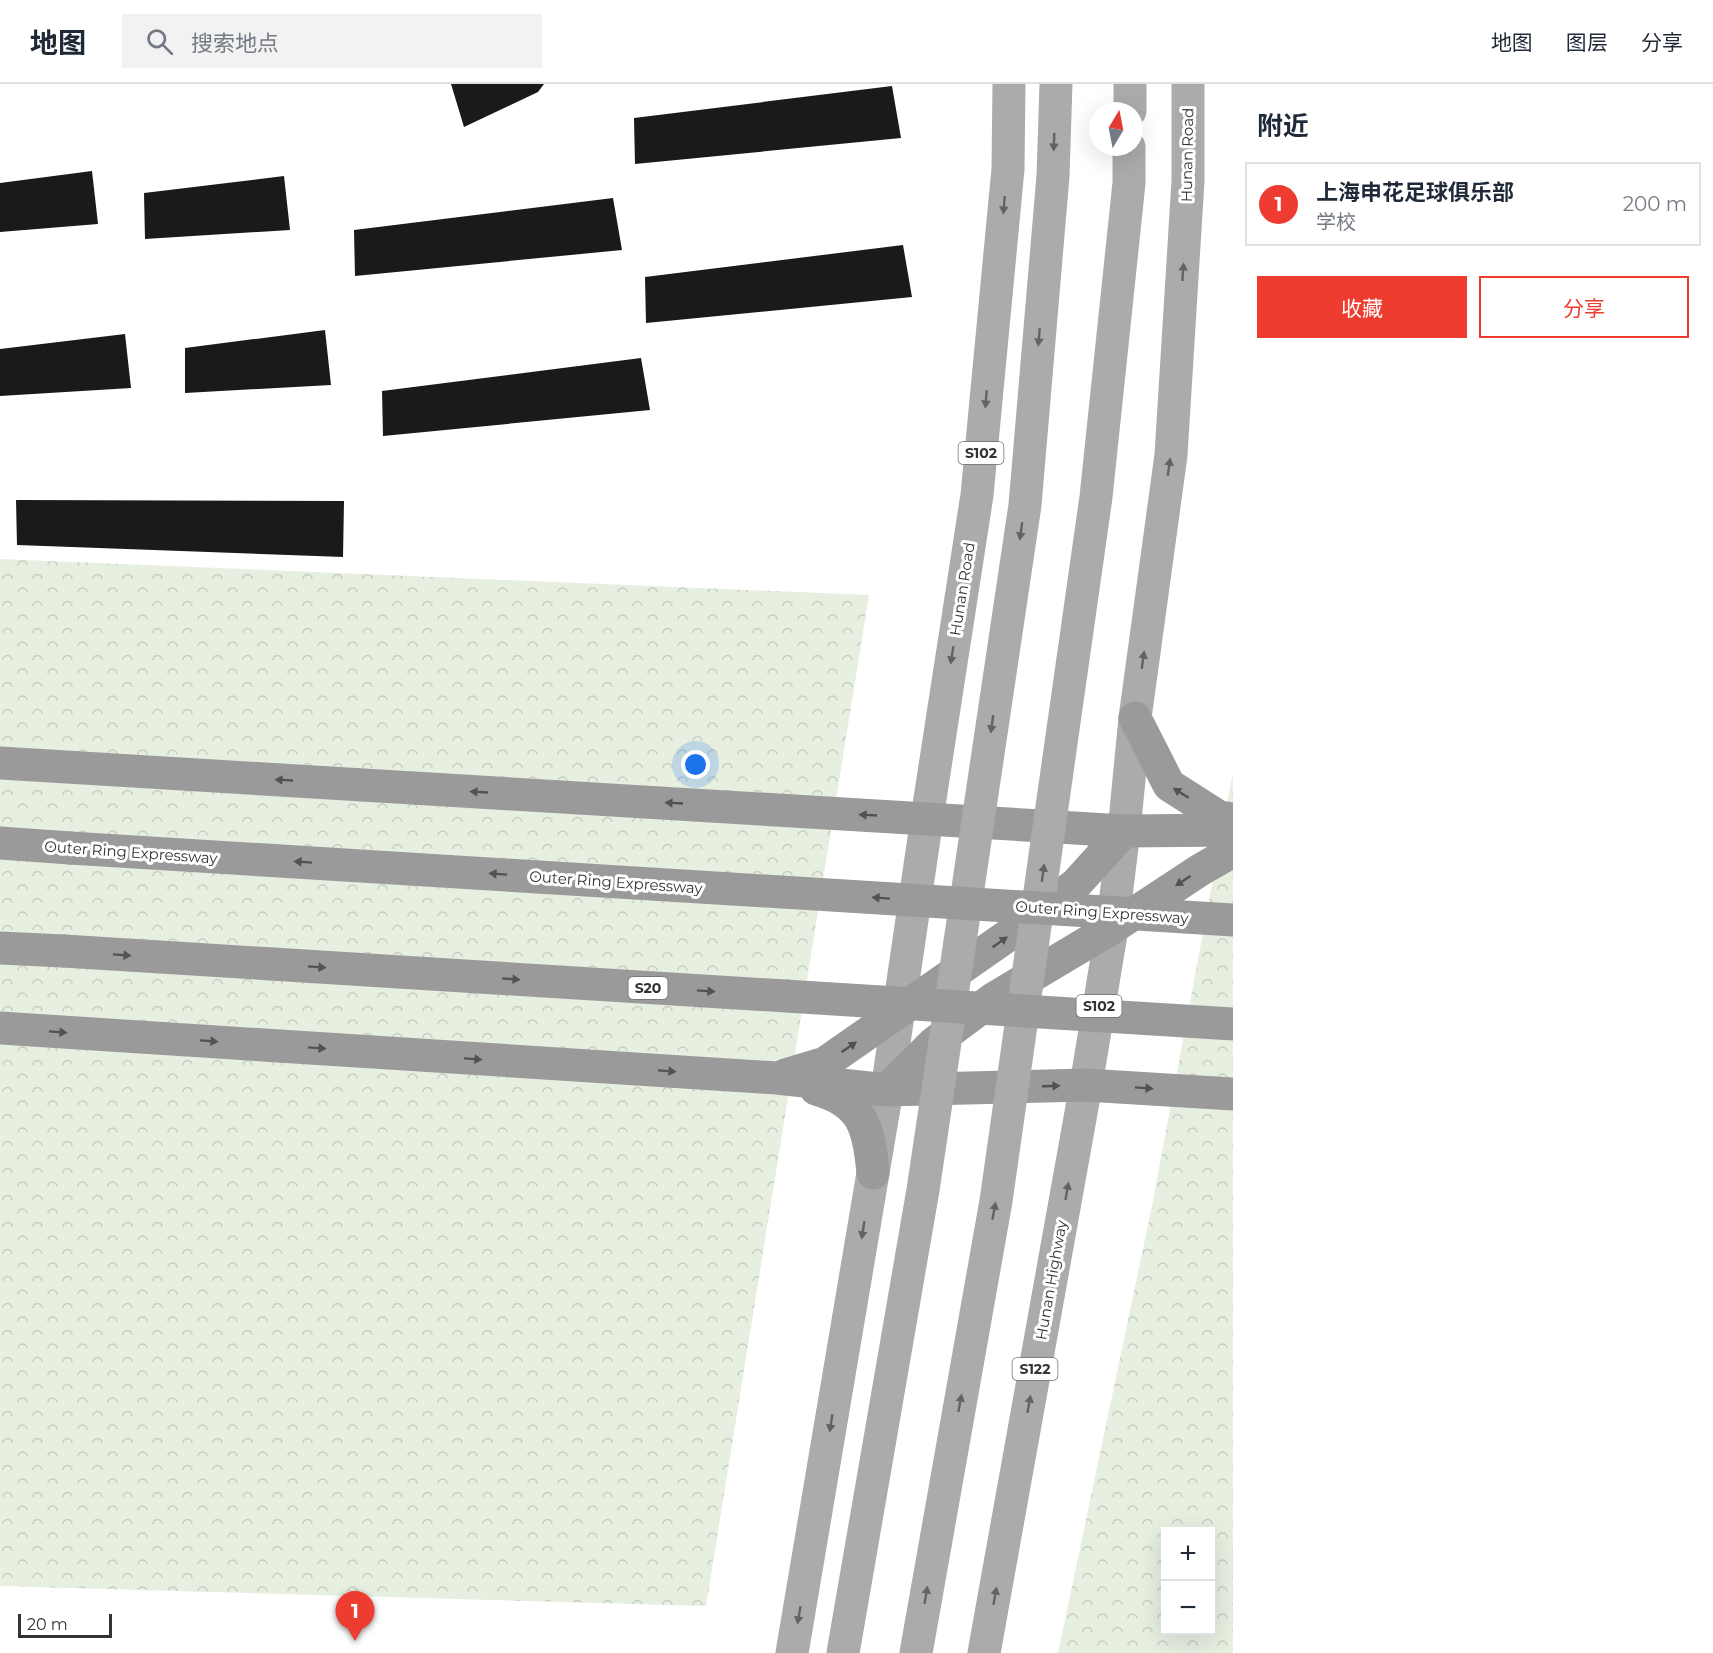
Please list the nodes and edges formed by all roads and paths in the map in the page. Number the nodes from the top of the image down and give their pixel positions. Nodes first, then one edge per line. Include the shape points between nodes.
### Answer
1 (1009, 84) edge
2 (1056, 84) edge
3 (1131, 84) edge
4 (1188, 84) edge
5 (1130, 102) edge
6 (1129, 156) edge
7 (1135, 718) junction
8 (0, 763) edge
9 (927, 818) junction
10 (1233, 819) edge
11 (1233, 830) edge
12 (1124, 831) junction
13 (0, 843) edge
14 (1233, 851) edge
15 (1233, 920) edge
16 (1112, 928) junction
17 (0, 948) edge
18 (900, 1011) junction
19 (1233, 1024) edge
20 (0, 1028) edge
21 (777, 1078) junction
22 (1086, 1084) junction
23 (888, 1090) junction
24 (1233, 1094) edge
25 (873, 1173) junction
26 (792, 1653) edge
27 (843, 1653) edge
28 (916, 1653) edge
29 (984, 1653) edge

1 -> 9 main road, Hunan Road / S102 via 1008,169 977,495
2 -> 27 main road, bridge via 1053,176 1025,505 923,1190
3 - 5 main road
7 -> 4 main road, Hunan Road / S102 via 1171,455 1188,181
28 -> 6 main road, bridge via 996,1201 1096,497
10 -> 7 highway via 1219,817 1169,785
7 - 12 main road, Hunan Road / S102
9 -> 8 highway
9 - 12 highway
9 - 18 main road, Hunan Road / S102
11 - 12 highway
12 - 16 main road, Hunan Road / S102
18 -> 12 highway via 1076,884
15 -> 13 highway, Outer Ring Expressway, bridge
14 -> 16 highway
16 - 22 main road, Hunan Road / S102
16 - 23 highway via 993,999 933,1043
17 -> 19 highway, S20, bridge
21 -> 18 highway via 825,1063
18 - 23 main road, Hunan Road / S102
20 -> 21 highway
21 - 23 highway
21 - 25 highway via 828,1092 847,1102 862,1118 871,1146
23 -> 22 highway
22 -> 24 highway
29 -> 22 main road, Hunan Highway / S122
23 - 25 main road
25 -> 26 main road

